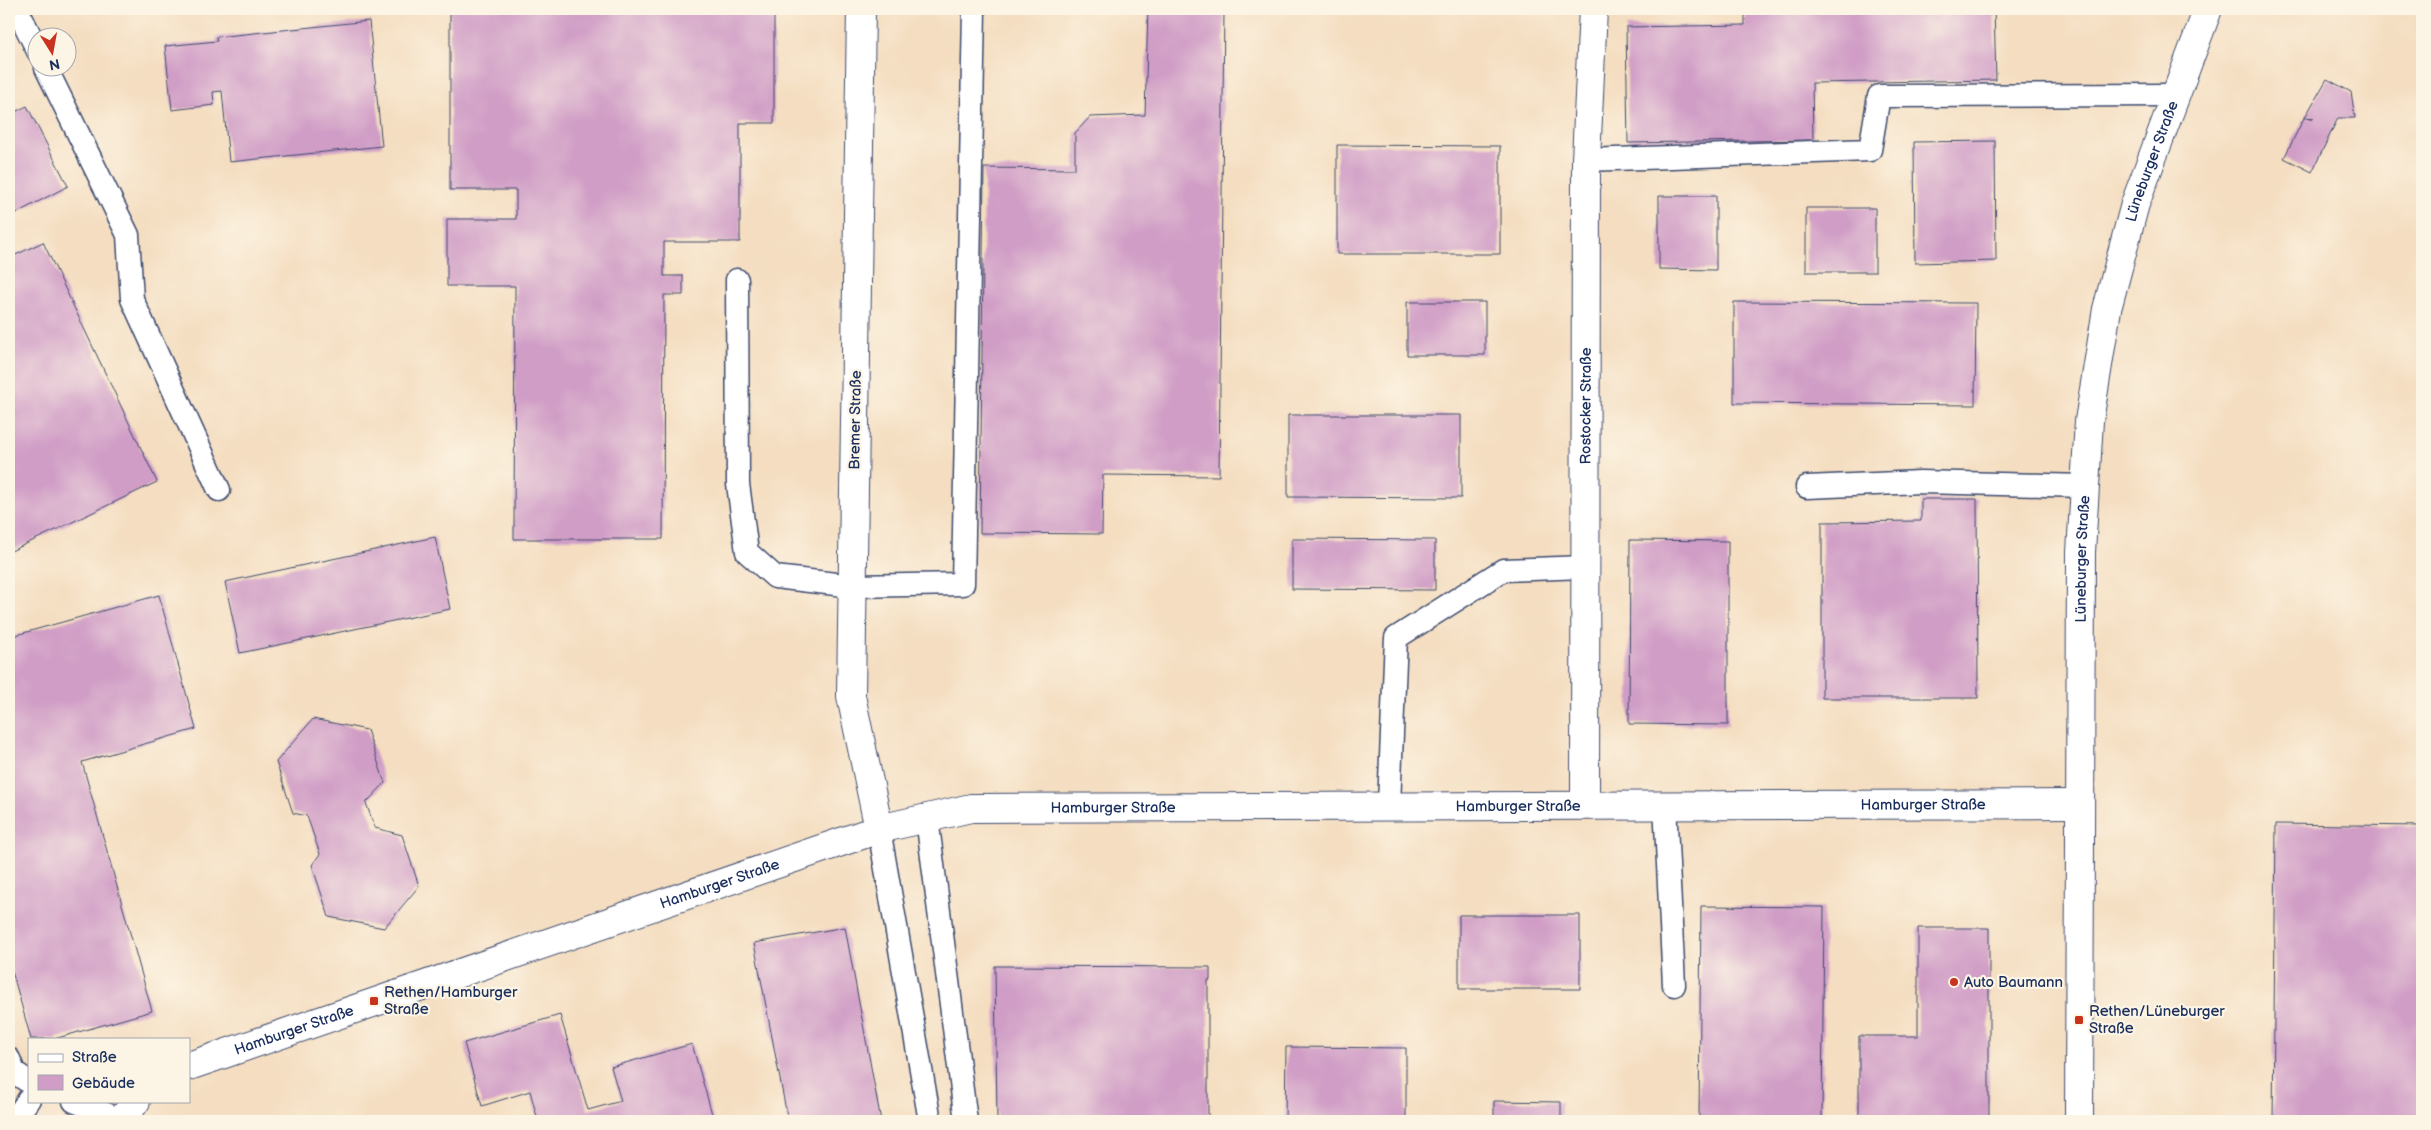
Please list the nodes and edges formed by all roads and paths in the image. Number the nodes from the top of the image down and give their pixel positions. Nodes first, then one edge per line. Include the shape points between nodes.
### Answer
1 (17, 9) edge
2 (861, 9) edge
3 (974, 9) edge
4 (1593, 9) edge
5 (2206, 10) edge
6 (28, 31) edge
7 (51, 78) edge
8 (2175, 95) junction
9 (1586, 160) junction
10 (737, 280) dead end
11 (2085, 486) junction
12 (1807, 487) dead end
13 (219, 490) dead end
14 (1585, 567) junction
15 (853, 586) junction
16 (1585, 804) junction
17 (1664, 804) junction
18 (2080, 804) junction
19 (1389, 805) junction
20 (927, 818) junction
21 (879, 829) junction
22 (1674, 985) dead end
23 (9, 1059) edge
24 (190, 1066) edge
25 (28, 1081) edge
26 (28, 1100) edge
27 (78, 1102) edge
28 (126, 1114) edge
29 (14, 1121) edge
30 (930, 1121) edge
31 (966, 1121) edge
32 (2079, 1121) edge

1 - 6 lane
2 - 15 street, Bremer Straße
3 - 15 lane via 963,584
4 - 9 street, Rostocker Straße
5 - 8 street, Lüneburger Straße
7 - 13 lane via 128,235 132,299
8 - 9 lane via 1879,96 1870,150
8 - 11 street, Lüneburger Straße via 2135,204 2107,309 2089,421
9 - 14 street, Rostocker Straße
10 - 15 lane via 738,484 747,552 775,577
11 - 12 lane via 1920,482
11 - 18 street, Lüneburger Straße via 2081,552
14 - 16 street, Rostocker Straße
14 - 19 lane via 1502,570 1396,638
15 - 21 street, Bremer Straße via 851,696
16 - 17 street, Hamburger Straße
16 - 19 street, Hamburger Straße
17 - 18 street, Hamburger Straße
17 - 22 lane
18 - 32 street, Lüneburger Straße
19 - 20 street, Hamburger Straße via 971,808
20 - 21 street, Hamburger Straße
20 - 31 lane
21 - 24 street, Hamburger Straße
21 - 30 lane
23 - 25 lane via 14,1072
26 - 29 lane
27 - 28 lane

